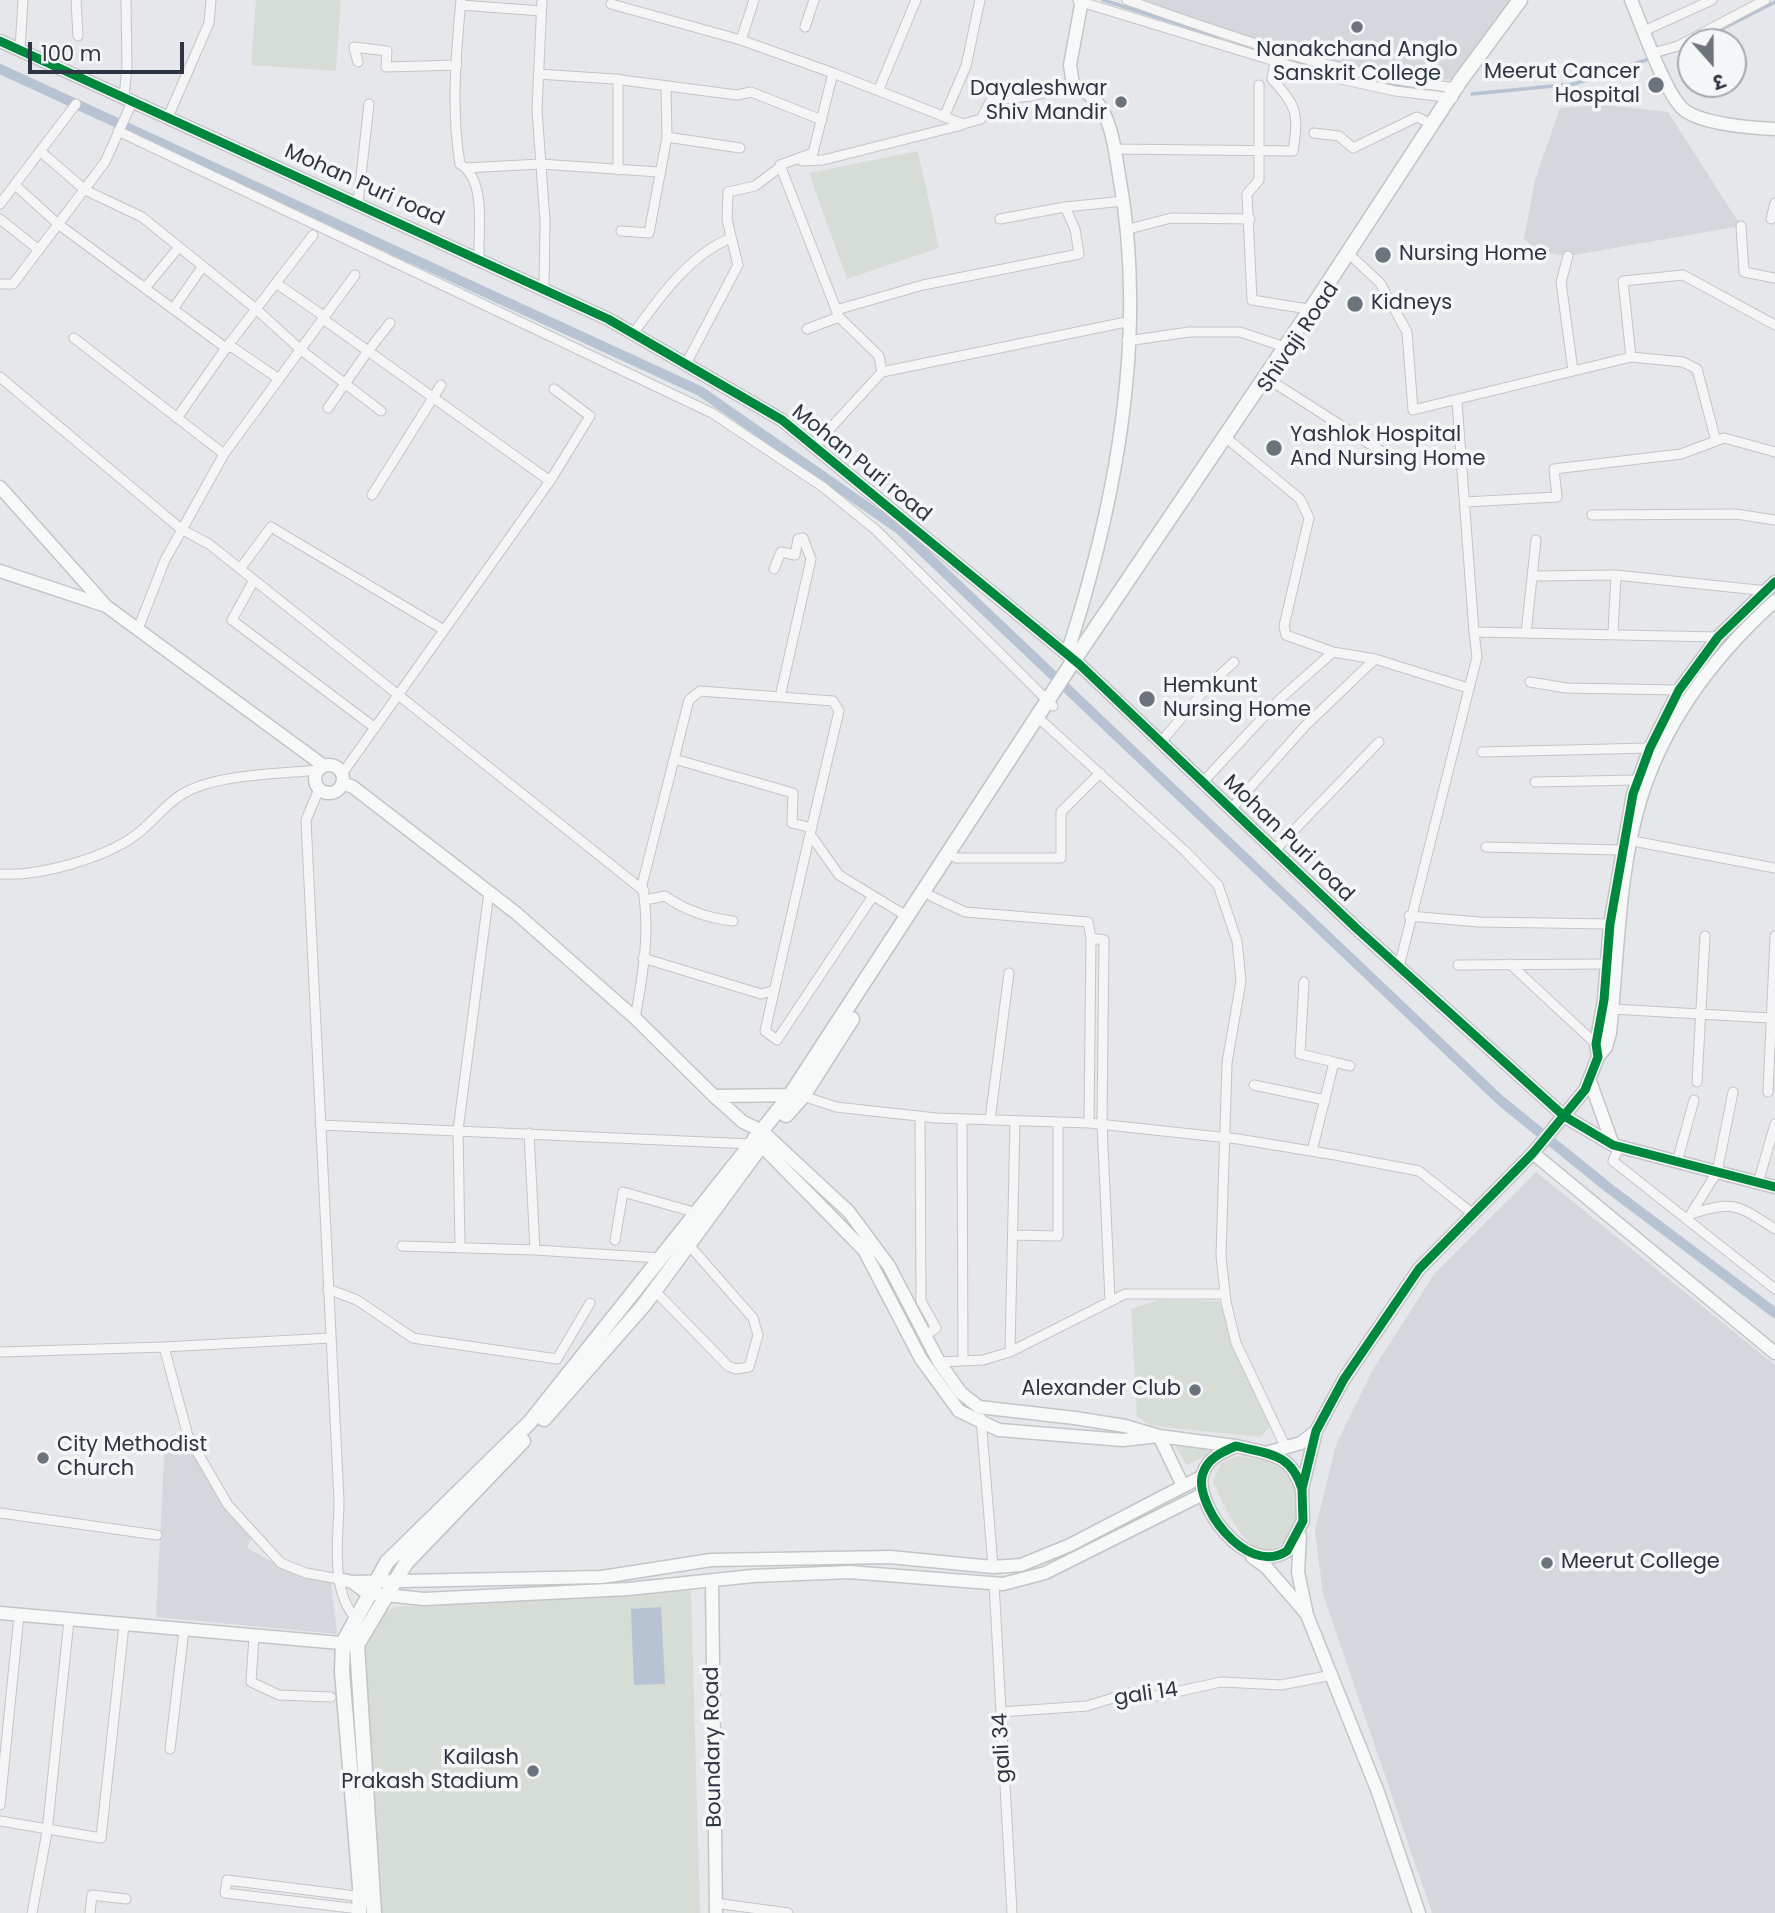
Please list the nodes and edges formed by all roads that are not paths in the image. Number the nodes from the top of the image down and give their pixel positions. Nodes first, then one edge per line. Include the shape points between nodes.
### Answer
1 (23, 0) edge
2 (76, 0) edge
3 (126, 0) edge
4 (211, 0) edge
5 (542, 0) edge
6 (754, 0) edge
7 (814, 0) edge
8 (916, 0) edge
9 (980, 0) edge
10 (1127, 0) edge
11 (1520, 0) edge
12 (1527, 0) edge
13 (1631, 0) edge
14 (1712, 0) edge
15 (1765, 0) edge
16 (1080, 1) edge
17 (461, 2) edge
18 (611, 4) dead end
19 (541, 11) junction
20 (805, 27) dead end
21 (1644, 31) junction
22 (78, 36) dead end
23 (741, 40) junction
24 (0, 41) edge
25 (20, 49) junction
26 (1654, 54) junction
27 (1275, 61) junction
28 (358, 62) dead end
29 (457, 65) junction
30 (833, 73) junction
31 (538, 74) junction
32 (618, 79) junction
33 (1073, 85) junction
34 (1258, 85) dead end
35 (666, 86) junction
36 (879, 89) junction
37 (1456, 93) junction
38 (128, 98) junction
39 (76, 104) dead end
40 (369, 104) dead end
41 (168, 117) junction
42 (944, 117) junction
43 (822, 120) junction
44 (963, 124) junction
45 (1432, 124) junction
46 (119, 129) junction
47 (1775, 130) edge
48 (1314, 132) dead end
49 (667, 137) junction
50 (740, 148) dead end
51 (1114, 149) junction
52 (1259, 149) junction
53 (40, 151) junction
54 (540, 164) junction
55 (780, 165) junction
56 (466, 168) junction
57 (618, 170) junction
58 (659, 172) junction
59 (15, 185) junction
60 (85, 190) junction
61 (1124, 201) junction
62 (358, 203) junction
63 (1775, 203) edge
64 (0, 204) edge
65 (1065, 207) junction
66 (0, 219) edge
67 (1000, 219) dead end
68 (1250, 219) junction
69 (1771, 219) dead end
70 (58, 224) junction
71 (1741, 226) dead end
72 (1129, 229) junction
73 (621, 231) dead end
74 (313, 235) dead end
75 (731, 238) junction
76 (179, 247) junction
77 (39, 250) junction
78 (1350, 255) junction
79 (1568, 256) dead end
80 (479, 258) junction
81 (203, 267) junction
82 (355, 275) dead end
83 (1775, 278) edge
84 (276, 283) junction
85 (0, 284) edge
86 (145, 288) junction
87 (544, 289) junction
88 (173, 309) junction
89 (256, 309) junction
90 (1314, 310) junction
91 (837, 314) junction
92 (324, 318) junction
93 (1131, 321) junction
94 (390, 323) dead end
95 (1775, 325) edge
96 (807, 329) dead end
97 (634, 334) junction
98 (74, 338) dead end
99 (1127, 341) junction
100 (1285, 347) junction
101 (226, 348) junction
102 (301, 350) junction
103 (368, 351) junction
104 (1631, 357) junction
105 (686, 365) junction
106 (1573, 371) junction
107 (882, 372) junction
108 (0, 377) edge
109 (279, 379) junction
110 (1268, 379) junction
111 (345, 383) junction
112 (441, 386) dead end
113 (554, 389) dead end
114 (434, 397) junction
115 (1457, 402) junction
116 (328, 408) dead end
117 (381, 411) dead end
118 (177, 418) junction
119 (1227, 438) junction
120 (1716, 441) junction
121 (814, 446) junction
122 (1775, 452) edge
123 (224, 454) junction
124 (1398, 462) dead end
125 (550, 481) junction
126 (0, 487) edge
127 (372, 495) dead end
128 (1465, 502) junction
129 (1592, 515) dead end
130 (1775, 520) edge
131 (181, 529) junction
132 (1536, 540) dead end
133 (240, 569) junction
134 (774, 569) dead end
135 (0, 571) edge
136 (1616, 575) junction
137 (1534, 576) junction
138 (254, 580) junction
139 (1772, 591) edge
140 (106, 606) junction
141 (138, 629) junction
142 (443, 630) junction
143 (1474, 632) junction
144 (1525, 633) junction
145 (1613, 633) junction
146 (1718, 637) junction
147 (1333, 652) junction
148 (1376, 659) junction
149 (1234, 662) dead end
150 (1072, 665) junction
151 (1530, 682) dead end
152 (1468, 688) junction
153 (1679, 690) junction
154 (397, 696) junction
155 (780, 697) junction
156 (1052, 702) junction
157 (1043, 722) junction
158 (375, 728) junction
159 (1161, 742) junction
160 (1379, 742) dead end
161 (1650, 748) junction
162 (1482, 752) dead end
163 (674, 759) junction
164 (321, 768) junction
165 (1009, 769) junction
166 (1100, 774) junction
167 (342, 778) junction
168 (1638, 780) junction
169 (1203, 782) junction
170 (1535, 782) dead end
171 (319, 789) junction
172 (1231, 809) junction
173 (811, 831) junction
174 (1633, 841) junction
175 (1486, 847) dead end
176 (1275, 850) junction
177 (1621, 850) junction
178 (956, 858) junction
179 (1775, 869) edge
180 (0, 874) edge
181 (489, 892) junction
182 (645, 896) junction
183 (873, 896) junction
184 (931, 896) junction
185 (1409, 916) junction
186 (908, 917) junction
187 (733, 920) dead end
188 (1610, 924) junction
189 (1705, 936) dead end
190 (1775, 936) edge
191 (1091, 939) junction
192 (643, 958) junction
193 (1510, 964) junction
194 (1606, 964) junction
195 (1458, 965) dead end
196 (1399, 967) junction
197 (1009, 973) dead end
198 (1304, 982) dead end
199 (772, 991) junction
200 (1612, 1009) junction
201 (1701, 1014) junction
202 (635, 1017) junction
203 (1770, 1018) junction
204 (1597, 1051) junction
205 (1334, 1062) junction
206 (1350, 1066) dead end
207 (1590, 1081) junction
208 (1697, 1082) dead end
209 (1254, 1084) dead end
210 (1733, 1092) dead end
211 (1768, 1092) dead end
212 (797, 1095) junction
213 (714, 1096) junction
214 (1325, 1100) junction
215 (1694, 1100) dead end
216 (1564, 1116) junction
217 (920, 1117) junction
218 (962, 1119) junction
219 (990, 1120) junction
220 (1015, 1121) junction
221 (1058, 1122) junction
222 (1089, 1123) junction
223 (1102, 1124) junction
224 (1775, 1124) edge
225 (320, 1125) junction
226 (458, 1130) junction
227 (529, 1133) junction
228 (1224, 1138) junction
229 (760, 1139) junction
230 (1616, 1146) junction
231 (1537, 1149) junction
232 (1312, 1151) junction
233 (1677, 1162) junction
234 (1717, 1172) junction
235 (1758, 1183) junction
236 (1775, 1187) edge
237 (697, 1213) junction
238 (1473, 1214) junction
239 (1775, 1229) edge
240 (1013, 1235) junction
241 (615, 1240) dead end
242 (689, 1245) junction
243 (402, 1246) dead end
244 (460, 1246) junction
245 (535, 1250) junction
246 (661, 1258) junction
247 (328, 1289) junction
248 (1775, 1289) edge
249 (654, 1291) junction
250 (1225, 1294) junction
251 (1110, 1300) junction
252 (590, 1303) dead end
253 (925, 1336) junction
254 (331, 1338) junction
255 (164, 1347) junction
256 (0, 1352) edge
257 (1010, 1352) junction
258 (1775, 1353) edge
259 (556, 1359) junction
260 (963, 1359) junction
261 (579, 1362) junction
262 (939, 1362) junction
263 (980, 1408) junction
264 (982, 1423) junction
265 (1316, 1431) junction
266 (1159, 1436) junction
267 (1236, 1446) junction
268 (1286, 1448) junction
269 (1265, 1453) junction
270 (1201, 1477) junction
271 (1183, 1486) junction
272 (1302, 1489) junction
273 (1203, 1494) junction
274 (0, 1513) edge
275 (1301, 1528) junction
276 (157, 1535) dead end
277 (1249, 1555) junction
278 (993, 1566) junction
279 (377, 1580) junction
280 (396, 1580) junction
281 (346, 1581) junction
282 (712, 1582) junction
283 (994, 1583) junction
284 (370, 1594) junction
285 (387, 1595) junction
286 (0, 1613) edge
287 (19, 1615) junction
288 (1307, 1615) junction
289 (356, 1619) junction
290 (69, 1620) junction
291 (124, 1625) junction
292 (184, 1630) junction
293 (254, 1636) junction
294 (350, 1644) junction
295 (1332, 1675) junction
296 (331, 1697) dead end
297 (1001, 1712) junction
298 (170, 1749) dead end
299 (0, 1805) edge
300 (0, 1821) edge
301 (47, 1832) junction
302 (126, 1899) dead end
303 (363, 1904) edge
304 (715, 1908) edge
305 (32, 1913) edge
306 (90, 1913) edge
307 (374, 1913) edge
308 (788, 1913) edge
309 (1012, 1913) edge
310 (1419, 1913) edge

1 - 25 street
2 - 22 street
3 - 38 street
4 - 41 street via 209,23
5 - 19 street
6 - 23 street
7 - 20 street
8 - 36 street
9 - 42 street via 966,66
10 - 37 street via 1302,60
11 - 37 main road
12 - 37 main road, Shivaji Road
13 - 21 street
14 - 21 street
15 - 26 street
16 - 27 street
16 - 33 street via 1070,65
17 - 19 street
17 - 29 street
18 - 23 street
19 - 31 street
21 - 26 street
23 - 30 street
24 - 25 street, Mohan Puri road
25 - 38 street, Mohan Puri road
26 - 47 street via 1682,109 1731,127
27 - 37 street via 1359,84
27 - 52 street via 1272,79 1293,102 1298,120 1293,151
28 - 29 street via 354,47 387,51 386,67
29 - 56 street via 458,152 460,164
30 - 36 street
30 - 43 street
31 - 32 street
31 - 54 street
32 - 35 street
32 - 57 street
33 - 44 street via 991,100 981,119
33 - 51 street via 1096,100
34 - 52 street
35 - 43 street via 737,95 751,92
35 - 49 street
36 - 42 street
37 - 45 main road
37 - 78 main road, Shivaji Road
38 - 41 street, Mohan Puri road
38 - 46 street
39 - 53 street
40 - 62 street
41 - 62 street, Mohan Puri road
42 - 44 street
43 - 55 street via 813,153
44 - 55 street via 823,160
45 - 48 street via 1417,117 1353,148 1339,136
45 - 78 main road
46 - 60 street via 106,162
46 - 156 street via 712,413 823,487 877,531
49 - 50 street
49 - 58 street
51 - 52 street
51 - 61 street
52 - 68 street via 1259,180 1247,194
53 - 59 street
53 - 60 street
54 - 56 street
54 - 57 street
54 - 87 street
55 - 75 street via 755,186 729,192
55 - 91 street
56 - 80 street via 477,187
57 - 58 street
58 - 73 street via 649,233
59 - 64 street
59 - 70 street
60 - 70 street
60 - 76 street via 142,217
61 - 65 street
61 - 72 street
62 - 80 street, Mohan Puri road
63 - 69 street
65 - 67 street
65 - 91 street via 1079,254 923,285
66 - 77 street
68 - 72 street via 1171,218
68 - 90 street via 1252,300
70 - 77 street
70 - 86 street
71 - 83 street via 1744,272
72 - 93 street
74 - 84 street
75 - 97 street via 713,246 660,296
75 - 105 street via 738,265
76 - 81 street
76 - 86 street
77 - 85 street via 13,284
78 - 90 main road, Shivaji Road
78 - 115 street via 1380,283 1407,332 1413,410
79 - 106 street via 1561,282
80 - 87 street, Mohan Puri road
81 - 88 street
81 - 89 street
82 - 92 street
84 - 89 street
84 - 92 street
86 - 88 street
87 - 97 street, Mohan Puri road
88 - 101 street
89 - 101 street
89 - 102 street
90 - 100 main road
90 - 110 main road, Shivaji Road
91 - 96 street
91 - 107 street via 879,356
92 - 102 street
92 - 103 street
93 - 99 street
93 - 107 street
94 - 103 street
95 - 104 street via 1683,275 1623,281
97 - 105 street, Mohan Puri road
98 - 118 street
99 - 100 street via 1189,332 1240,332
99 - 150 street via 1129,363 1107,503
100 - 110 main road
101 - 109 street via 232,347
101 - 118 street
102 - 109 street
102 - 111 street
103 - 111 street
103 - 114 street
104 - 106 street
104 - 120 street via 1683,362 1697,369
105 - 121 street, Mohan Puri road via 782,420
106 - 115 street
107 - 121 street
108 - 131 street
109 - 123 street
110 - 119 main road, Shivaji Road
110 - 124 street
111 - 116 street
111 - 117 street
112 - 114 street
113 - 125 street via 590,416
114 - 125 street
114 - 127 street
115 - 128 street
118 - 123 street
119 - 147 street via 1300,499 1309,518 1284,626 1286,635
119 - 150 main road, Shivaji Road
120 - 122 street via 1724,438
120 - 128 street via 1681,454 1554,469 1558,497
121 - 150 street, Mohan Puri road
123 - 131 street
125 - 142 street
126 - 140 street
128 - 143 street
129 - 130 street via 1736,514
131 - 133 street
131 - 141 street
132 - 137 street
133 - 138 street
133 - 142 street via 271,527
134 - 155 street via 781,552 795,555 798,539 803,538 811,559
135 - 140 street
136 - 137 street
136 - 139 street
136 - 145 street
137 - 144 street
138 - 154 street
138 - 158 street via 232,620
139 - 146 street
139 - 174 street via 1686,703 1640,801
140 - 141 street
141 - 164 street
142 - 154 street
143 - 144 street
143 - 152 street via 1477,657
144 - 145 street
145 - 146 street
146 - 153 street
147 - 148 street
147 - 169 street via 1280,699
148 - 152 street
148 - 172 street via 1306,724
149 - 159 street
150 - 156 main road, Shivaji Road
150 - 159 street, Mohan Puri road
151 - 153 street via 1566,688
152 - 185 street
153 - 161 street
154 - 158 street
154 - 182 street
155 - 163 street via 700,691 689,700
155 - 173 street via 833,701 839,711
156 - 157 main road
156 - 165 main road
157 - 165 main road
157 - 166 street
158 - 167 street
159 - 169 street, Mohan Puri road
160 - 176 street
161 - 162 street
161 - 168 street
163 - 173 street via 793,793 792,823
163 - 182 street via 642,885
164 - 167 street via 336,766
164 - 171 street via 315,779
164 - 180 street via 219,782 185,792 135,836 87,860 16,875
165 - 178 main road
165 - 186 main road
166 - 178 street via 1061,812 1061,858
166 - 228 street via 1218,885 1233,930 1241,981 1227,1063
167 - 171 street via 333,792
167 - 181 street
168 - 170 street
168 - 177 street
169 - 172 street, Mohan Puri road
171 - 225 street via 306,820
172 - 176 street, Mohan Puri road
173 - 183 street via 839,875
173 - 199 street
174 - 179 street
174 - 200 street
175 - 177 street
176 - 196 street, Mohan Puri road
177 - 188 street
178 - 184 main road
181 - 202 street
181 - 226 street
182 - 187 street via 665,896 710,919
182 - 192 street
183 - 186 street
183 - 199 street via 777,1040 765,1031
184 - 191 street via 965,912 1088,922
184 - 212 main road
185 - 188 street
185 - 196 street
186 - 212 main road
188 - 194 street
189 - 201 street
190 - 203 street
191 - 222 street
191 - 223 street via 1104,940
192 - 199 street via 761,994
192 - 202 street
193 - 194 street
193 - 195 street
193 - 204 street
194 - 204 street
196 - 216 street, Mohan Puri road
197 - 219 street
198 - 205 street via 1300,1054
200 - 201 street
200 - 204 street via 1606,1047
201 - 203 street
201 - 208 street
202 - 213 street
203 - 211 street
204 - 207 street
205 - 206 street
205 - 214 street
207 - 216 street
207 - 230 street
209 - 214 street
210 - 234 street
212 - 213 street
212 - 217 street via 836,1107
212 - 229 main road
213 - 229 street
214 - 232 street
215 - 233 street
216 - 230 street, Mohan Puri road
216 - 231 street
217 - 218 street
217 - 253 street via 921,1301 936,1328
218 - 219 street
218 - 260 street
219 - 220 street
220 - 221 street
220 - 240 street
221 - 222 street
221 - 240 street via 1058,1236
222 - 223 street
223 - 228 street
223 - 251 street
224 - 235 street
225 - 226 street
225 - 247 street
226 - 227 street
226 - 244 street
227 - 229 street
227 - 245 street
228 - 232 street
228 - 250 street via 1221,1256
229 - 237 main road
229 - 242 main road
229 - 253 street via 849,1212 889,1266
229 - 264 street via 864,1250 943,1393 959,1411
230 - 233 street, Mohan Puri road
230 - 248 street via 1613,1161
231 - 238 street
231 - 258 street
232 - 238 street via 1419,1171
233 - 234 street, Mohan Puri road
234 - 235 street, Mohan Puri road
234 - 239 street via 1691,1214 1732,1205
235 - 236 street, Mohan Puri road
237 - 241 street via 623,1192
237 - 246 main road
238 - 265 street via 1419,1269 1344,1379
240 - 257 street
242 - 249 main road
242 - 249 street via 752,1318 758,1335 749,1367 728,1366
243 - 244 street
244 - 245 street
245 - 246 street
246 - 261 main road
247 - 254 street
247 - 259 street via 357,1300 413,1338
249 - 280 main road via 541,1422 406,1563
250 - 251 street via 1125,1294
250 - 268 street via 1236,1343
251 - 257 street
252 - 259 street
253 - 262 street
254 - 255 street
254 - 281 street
255 - 256 street
255 - 281 street via 188,1436 228,1505 281,1563
257 - 260 street via 983,1360
259 - 261 street
260 - 262 street
261 - 279 main road via 530,1422 387,1562
262 - 263 street via 961,1392
263 - 264 street
263 - 266 street via 1113,1424
264 - 266 street via 999,1430 1123,1440
264 - 278 street
265 - 268 street
265 - 272 street
266 - 267 street
266 - 271 street
267 - 269 street
267 - 270 street via 1213,1458
268 - 269 street
269 - 272 street via 1294,1468
270 - 271 street
270 - 273 street
271 - 278 street via 1070,1545 1021,1565
272 - 275 street
273 - 277 street via 1227,1534
273 - 283 street via 1045,1573
274 - 276 street
275 - 277 street via 1292,1546 1280,1555 1264,1559
275 - 288 street via 1298,1572
277 - 288 street
278 - 280 street via 890,1557 725,1560 602,1577
279 - 280 street
279 - 281 street
279 - 284 main road
280 - 285 main road
281 - 284 street
281 - 289 street via 341,1598
282 - 283 street via 849,1572
282 - 285 street via 424,1600
282 - 304 street, Boundary Road
283 - 297 street, gali 34
284 - 285 street
284 - 289 main road
285 - 294 main road
286 - 287 street
287 - 290 street
287 - 299 street
288 - 295 street
289 - 294 main road
290 - 291 street
290 - 301 street
291 - 292 street
291 - 301 street via 101,1838
292 - 293 street
292 - 298 street
293 - 294 street
293 - 296 street via 251,1682 279,1695
294 - 303 main road
295 - 297 street, gali 14 via 1281,1685 1221,1682 1157,1696 1129,1693 1087,1706
295 - 310 street
297 - 309 street, gali 34
300 - 301 street
301 - 305 street
302 - 306 street via 92,1895
303 - 303 street via 225,1893 227,1880
303 - 307 main road
304 - 308 street via 756,1906

